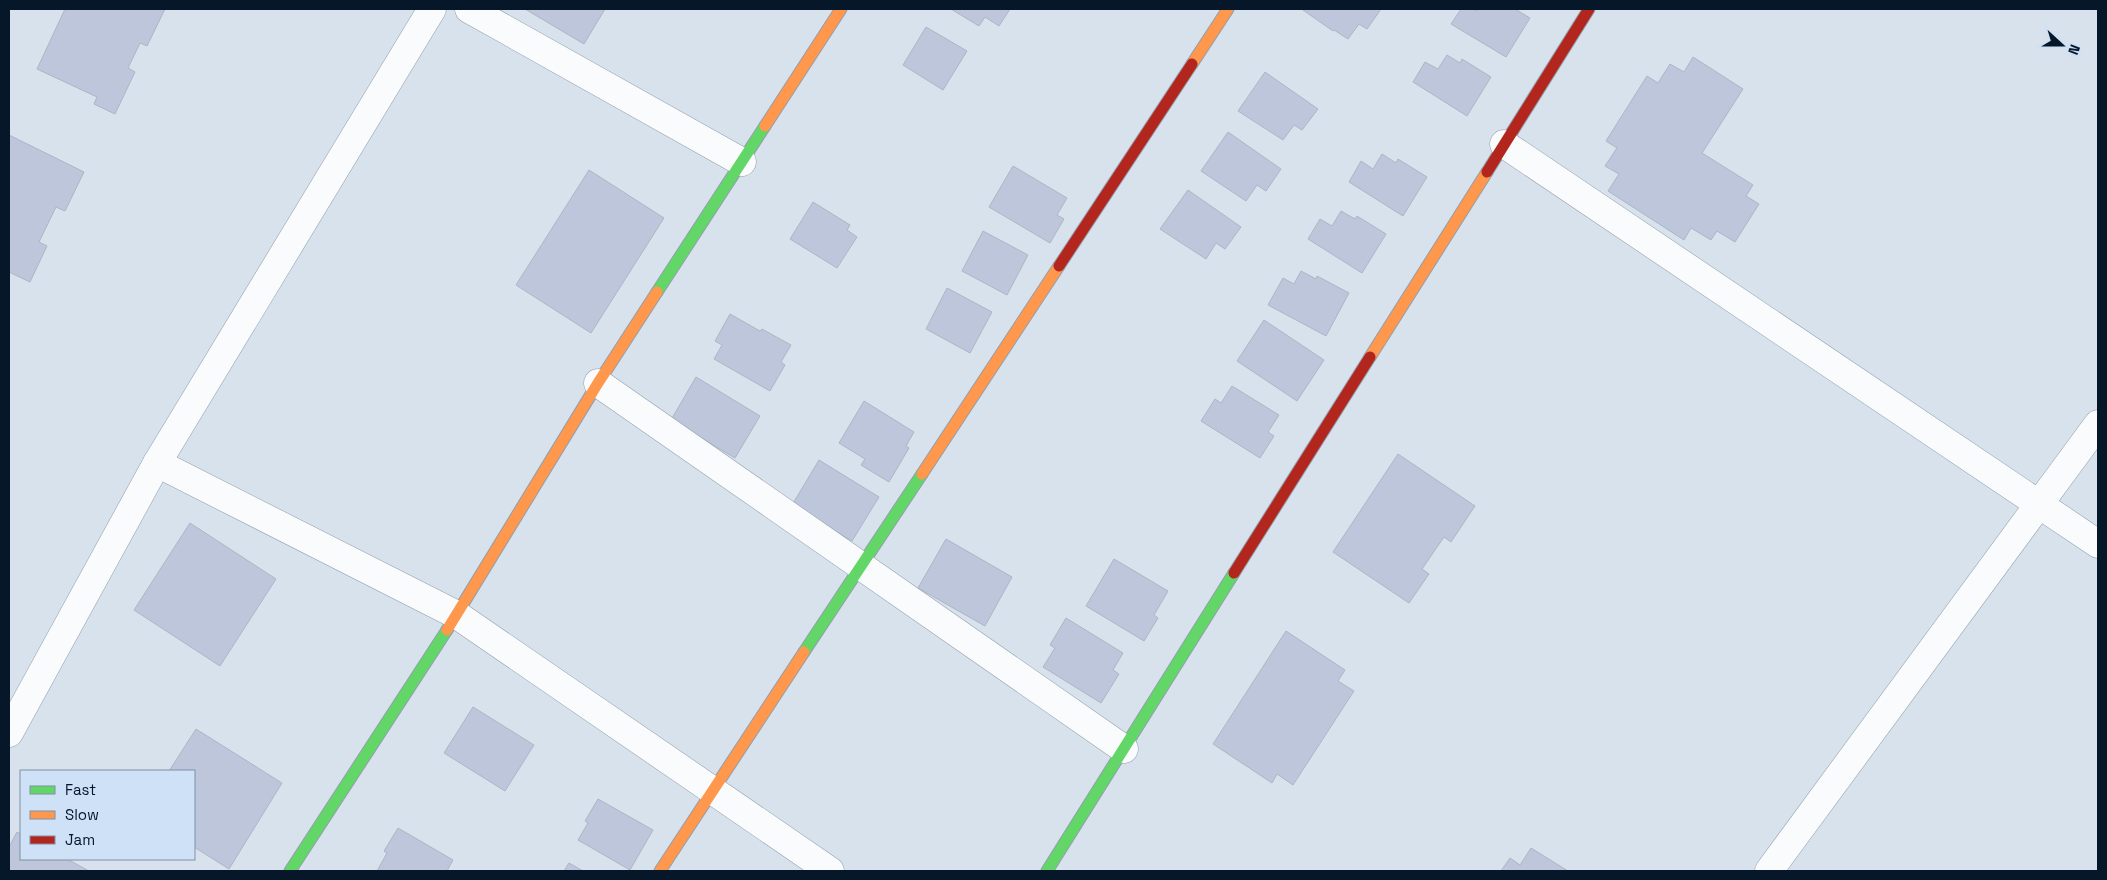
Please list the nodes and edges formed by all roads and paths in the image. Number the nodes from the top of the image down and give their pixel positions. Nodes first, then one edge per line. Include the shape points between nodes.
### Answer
1 (432, 9) edge
2 (469, 9) edge
3 (841, 9) edge
4 (1227, 9) edge
5 (1590, 9) edge
6 (1504, 144) junction
7 (742, 162) junction
8 (598, 382) junction
9 (2098, 424) edge
10 (157, 463) junction
11 (2040, 504) junction
12 (2098, 544) edge
13 (860, 567) junction
14 (457, 615) junction
15 (9, 733) edge
16 (1124, 749) junction
17 (713, 791) junction
18 (290, 871) edge
19 (660, 871) edge
20 (830, 871) edge
21 (1047, 871) edge
22 (1769, 871) edge

1 - 10 street
2 - 7 street
3 - 7 street
4 - 13 street
5 - 6 street
6 - 11 street
6 - 16 street
7 - 8 street
8 - 13 street
8 - 14 street
9 - 11 street
10 - 14 street
10 - 15 street
11 - 12 street
11 - 22 street
13 - 16 street
13 - 17 street
14 - 17 street
14 - 18 street
16 - 21 street
17 - 19 street
17 - 20 street

